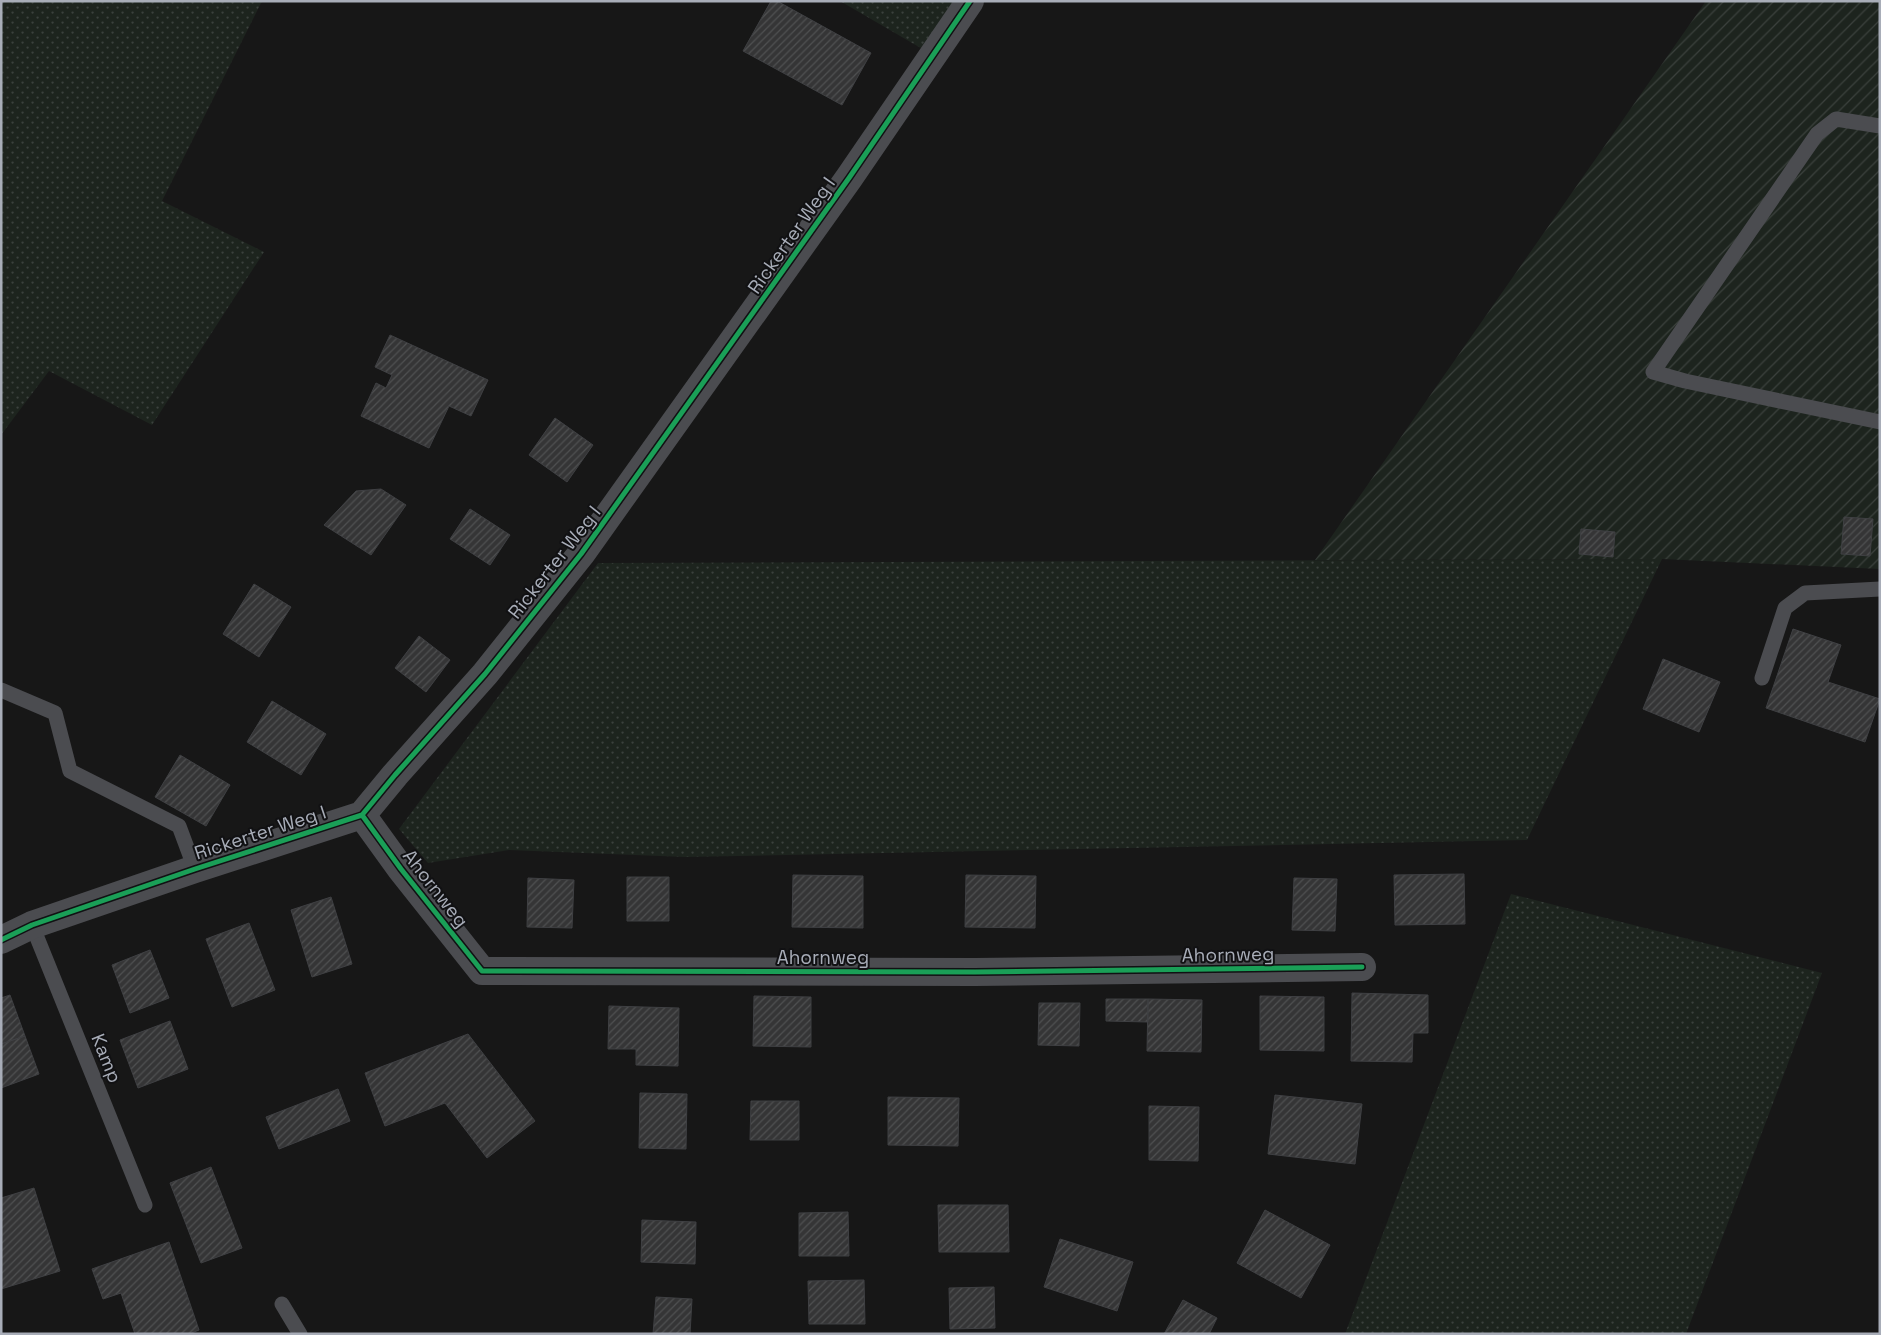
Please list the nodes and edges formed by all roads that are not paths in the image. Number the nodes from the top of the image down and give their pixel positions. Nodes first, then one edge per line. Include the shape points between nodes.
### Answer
1 (970, 1) edge
2 (1880, 126) edge
3 (1880, 422) edge
4 (1880, 589) edge
5 (1762, 678) dead end
6 (1, 690) edge
7 (362, 815) junction
8 (195, 868) junction
9 (32, 925) junction
10 (1, 940) edge
11 (1362, 967) dead end
12 (145, 1205) dead end
13 (282, 1304) dead end
14 (300, 1334) edge

1 - 7 street, Rickerter Weg I via 849,178 581,554 485,674
2 - 3 lane via 1836,119 1817,134 1653,372 1685,382
4 - 5 lane via 1805,593 1784,608
6 - 8 lane via 55,713 70,771 179,826
7 - 8 street, Rickerter Weg I
7 - 11 street, Ahornweg via 482,971 955,972
8 - 9 street, Rickerter Weg I
9 - 10 street, Rickerter Weg I
9 - 12 lane, Kamp
13 - 14 lane

